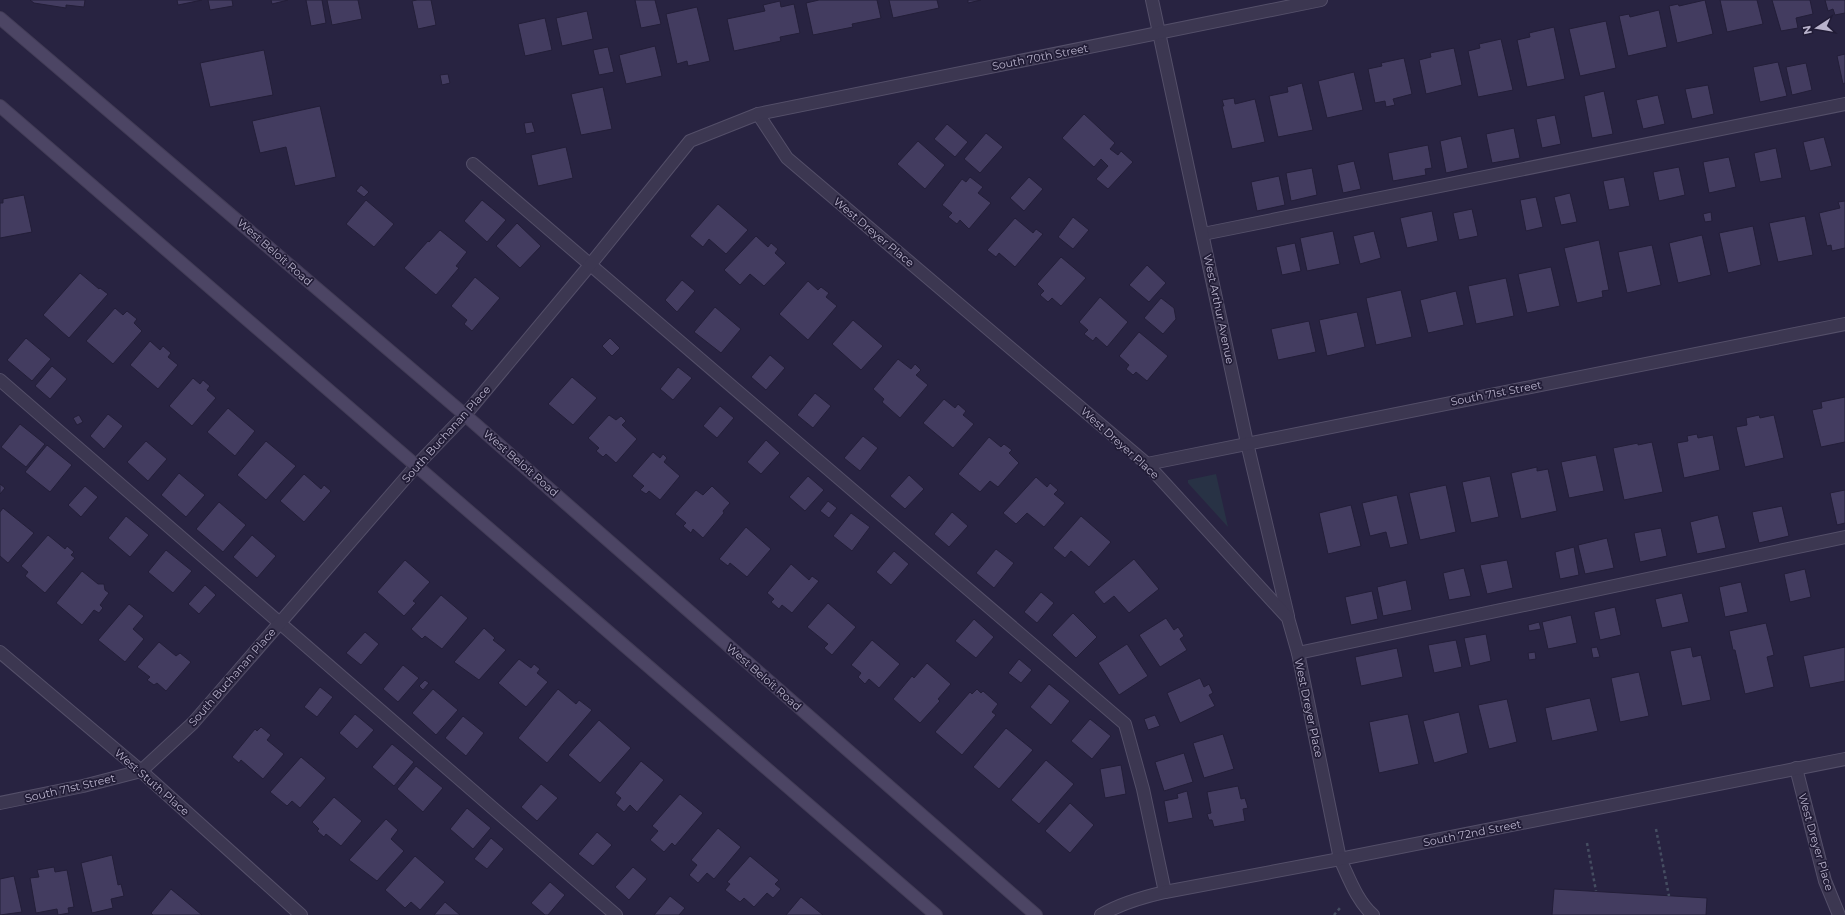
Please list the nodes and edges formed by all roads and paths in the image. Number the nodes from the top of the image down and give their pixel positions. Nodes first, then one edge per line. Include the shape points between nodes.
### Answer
1 (1152, 0) edge
2 (1321, 0) edge
3 (0, 18) edge
4 (1159, 33) junction
5 (1845, 104) edge
6 (0, 106) edge
7 (758, 114) junction
8 (473, 164) dead end
9 (1203, 234) junction
10 (590, 265) junction
11 (1845, 324) edge
12 (0, 380) edge
13 (465, 415) junction
14 (1246, 443) junction
15 (1147, 464) junction
16 (416, 466) junction
17 (1845, 537) edge
18 (1288, 618) junction
19 (279, 622) junction
20 (0, 652) edge
21 (1298, 653) junction
22 (1845, 759) edge
23 (1796, 768) junction
24 (140, 771) junction
25 (0, 803) edge
26 (1656, 829) dead end
27 (1587, 843) dead end
28 (1340, 859) junction
29 (1596, 891) dead end
30 (1165, 892) junction
31 (1669, 896) dead end
32 (301, 915) edge
33 (616, 915) edge
34 (936, 915) edge
35 (1036, 915) edge
36 (1101, 915) edge
37 (1373, 915) edge
38 (1839, 915) edge

1 - 4 street, West Arthur Avenue
2 - 4 street, South 70th Street
3 - 13 main road, West Beloit Road
4 - 7 street, South 70th Street
4 - 9 street, West Arthur Avenue
5 - 9 street
6 - 16 main road
7 - 10 street, South Buchanan Place via 690,141
7 - 15 street, West Dreyer Place via 787,158
8 - 10 street
9 - 14 street, West Arthur Avenue
10 - 13 street, South Buchanan Place
10 - 30 street via 1125,724 1143,789
11 - 14 street, South 71st Street
12 - 19 street
13 - 16 street, South Buchanan Place
13 - 35 main road, West Beloit Road
14 - 15 street, South 71st Street
14 - 18 street, West Arthur Avenue
15 - 18 street, West Dreyer Place
16 - 19 street, South Buchanan Place
16 - 34 main road
17 - 21 street
18 - 21 street, West Dreyer Place
19 - 24 street, South Buchanan Place via 193,723
19 - 33 street
20 - 24 street, West Stuth Place
21 - 28 street, West Dreyer Place
22 - 23 street, South 72nd Street
23 - 28 street, South 72nd Street
23 - 38 street, West Dreyer Place via 1824,881
24 - 25 street, South 71st Street
24 - 32 street, West Stuth Place
26 - 31 path
27 - 29 path
28 - 30 street, South 72nd Street
28 - 37 street, West Dreyer Place via 1355,890
30 - 36 street, South 72nd Street via 1143,897

